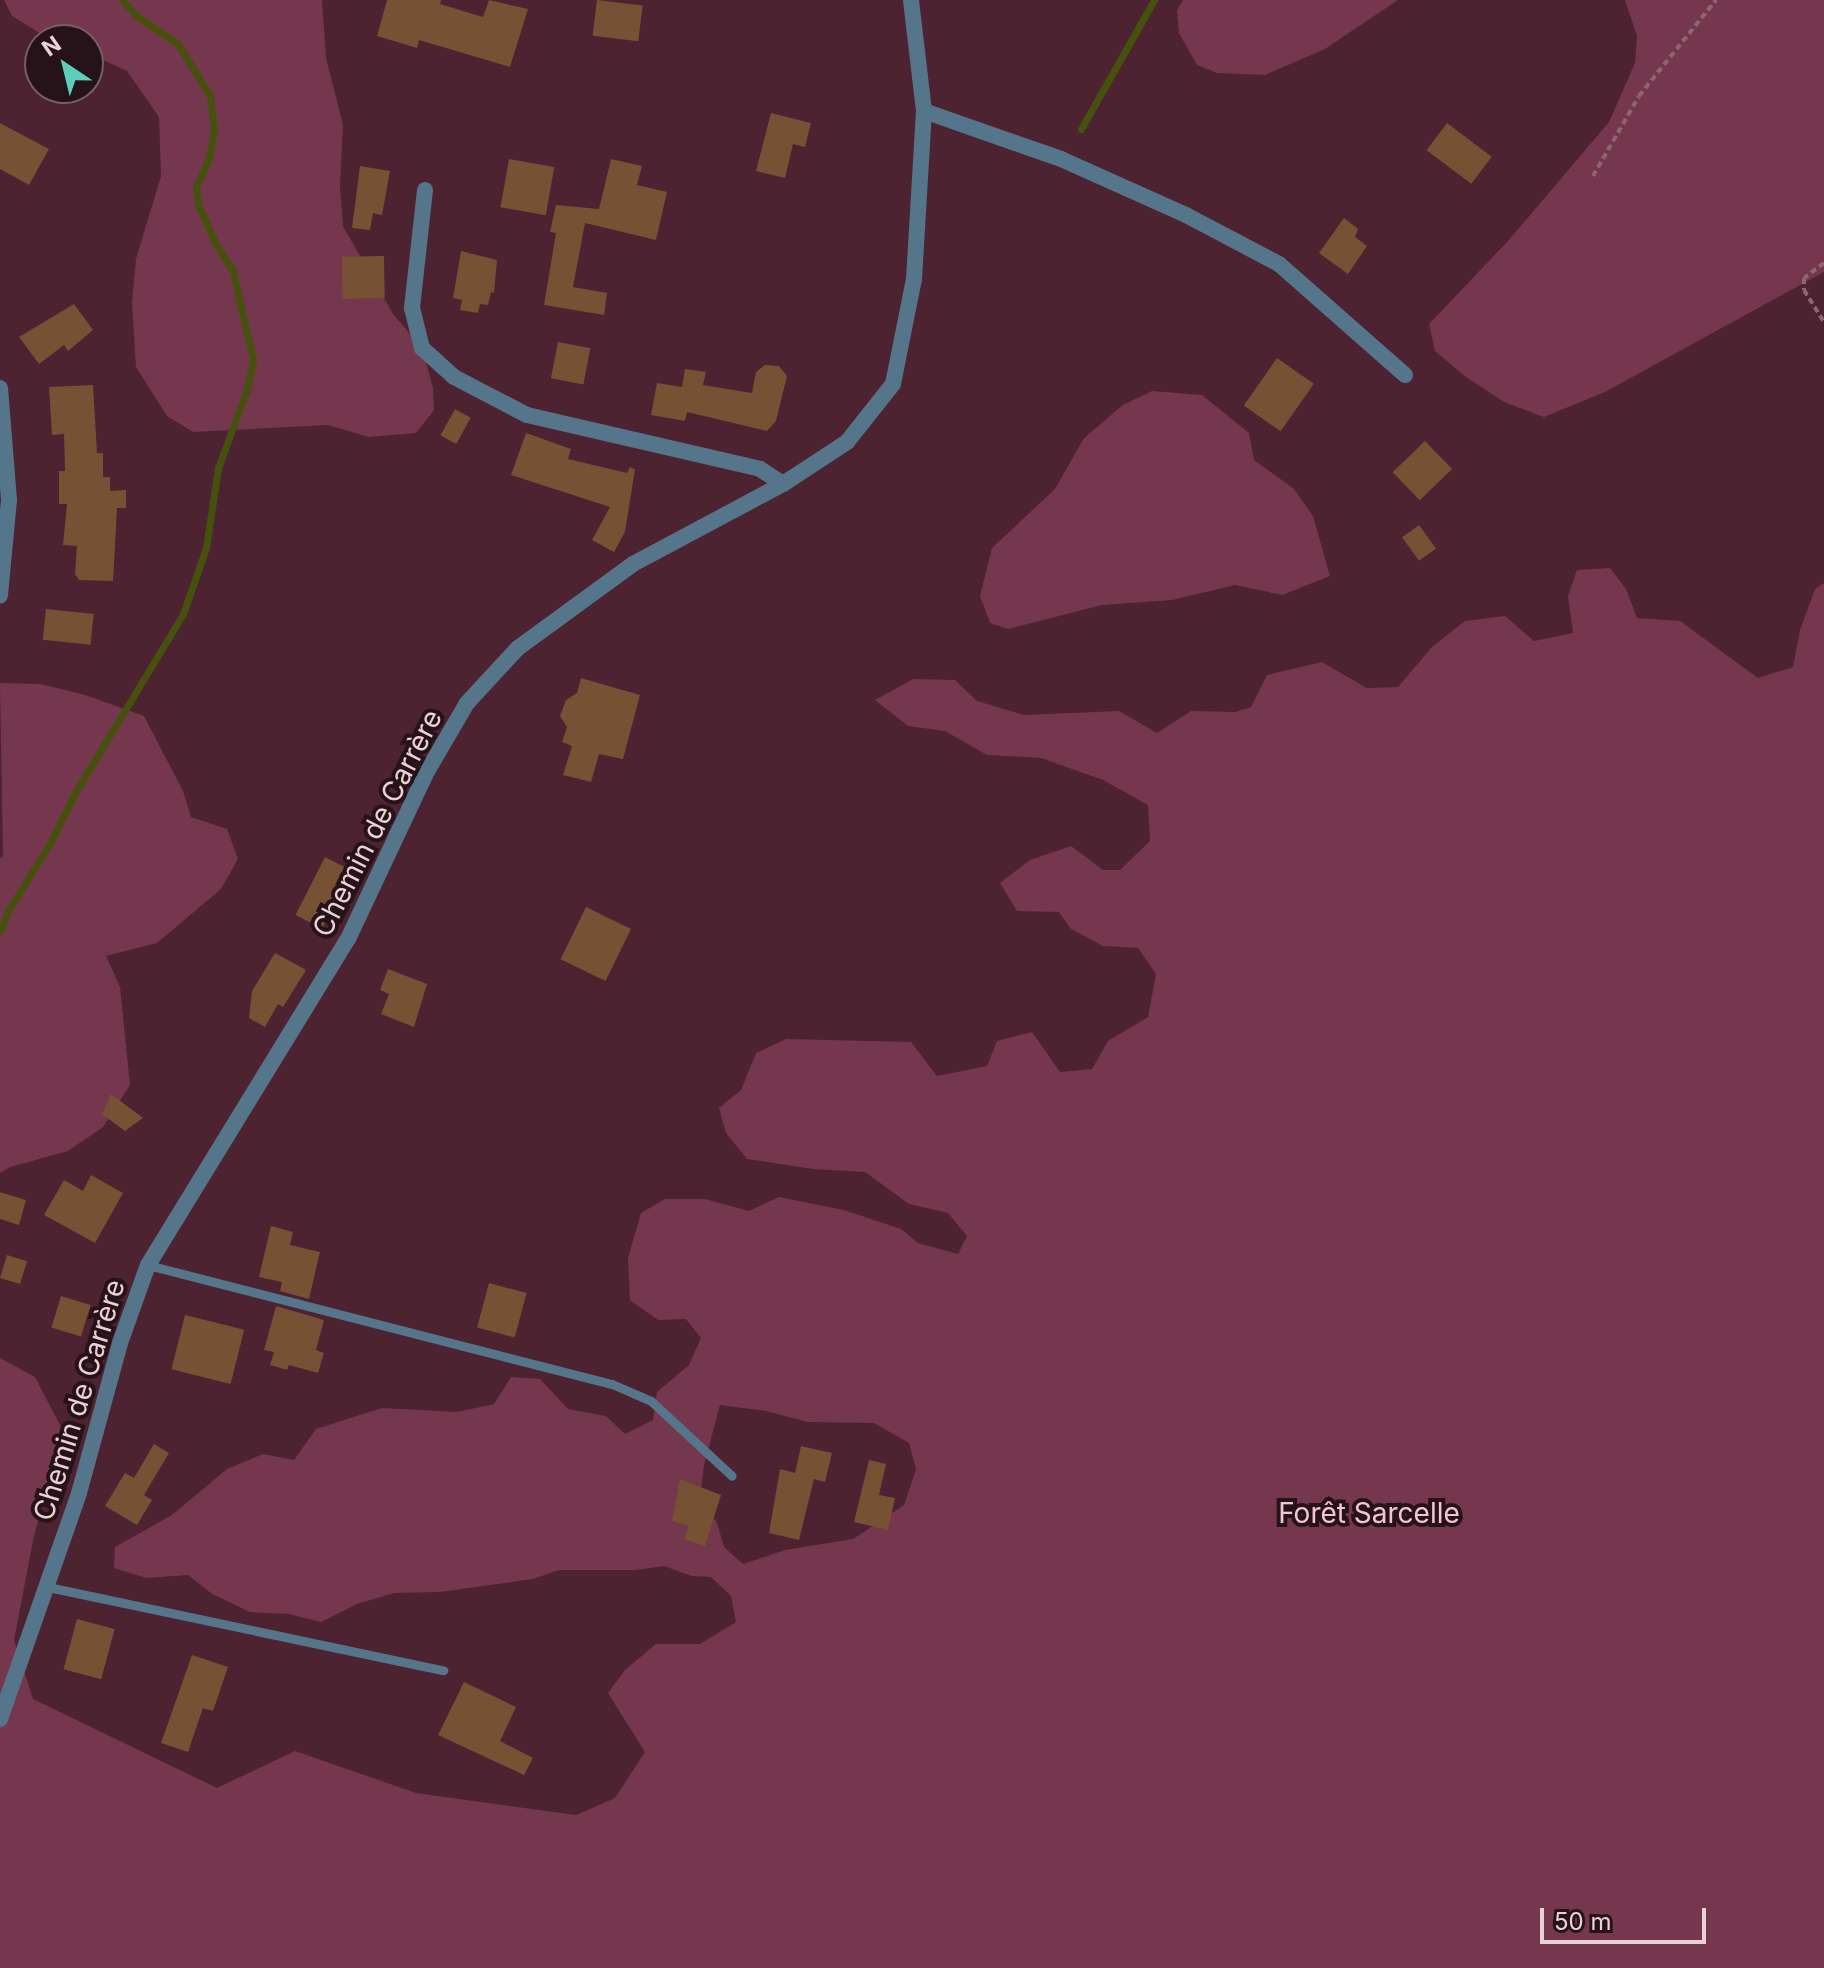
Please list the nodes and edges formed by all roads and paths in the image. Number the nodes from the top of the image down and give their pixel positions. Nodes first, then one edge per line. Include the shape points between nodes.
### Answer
1 (911, 0) edge
2 (1716, 0) edge
3 (924, 111) junction
4 (1593, 176) dead end
5 (425, 190) dead end
6 (1824, 263) edge
7 (1824, 322) edge
8 (1405, 375) dead end
9 (0, 388) edge
10 (783, 484) junction
11 (0, 596) edge
12 (148, 1265) junction
13 (732, 1476) dead end
14 (48, 1587) junction
15 (443, 1670) dead end
16 (0, 1719) edge

1 - 3 street, Chemin de Carrère
2 - 4 path via 1639,96
3 - 8 street via 1061,159 1279,264
3 - 10 street, Chemin de Carrère via 914,279 893,384 847,442
5 - 10 street via 412,308 422,348 454,377 527,415 760,469
6 - 7 path via 1804,278 1804,290
9 - 11 street via 9,500
10 - 12 street, Chemin de Carrère via 633,564 518,648 467,703 425,775 348,939
12 - 13 lane via 612,1384 651,1401
12 - 14 street, Chemin de Carrère
14 - 15 lane
14 - 16 street, Chemin de Carrère

